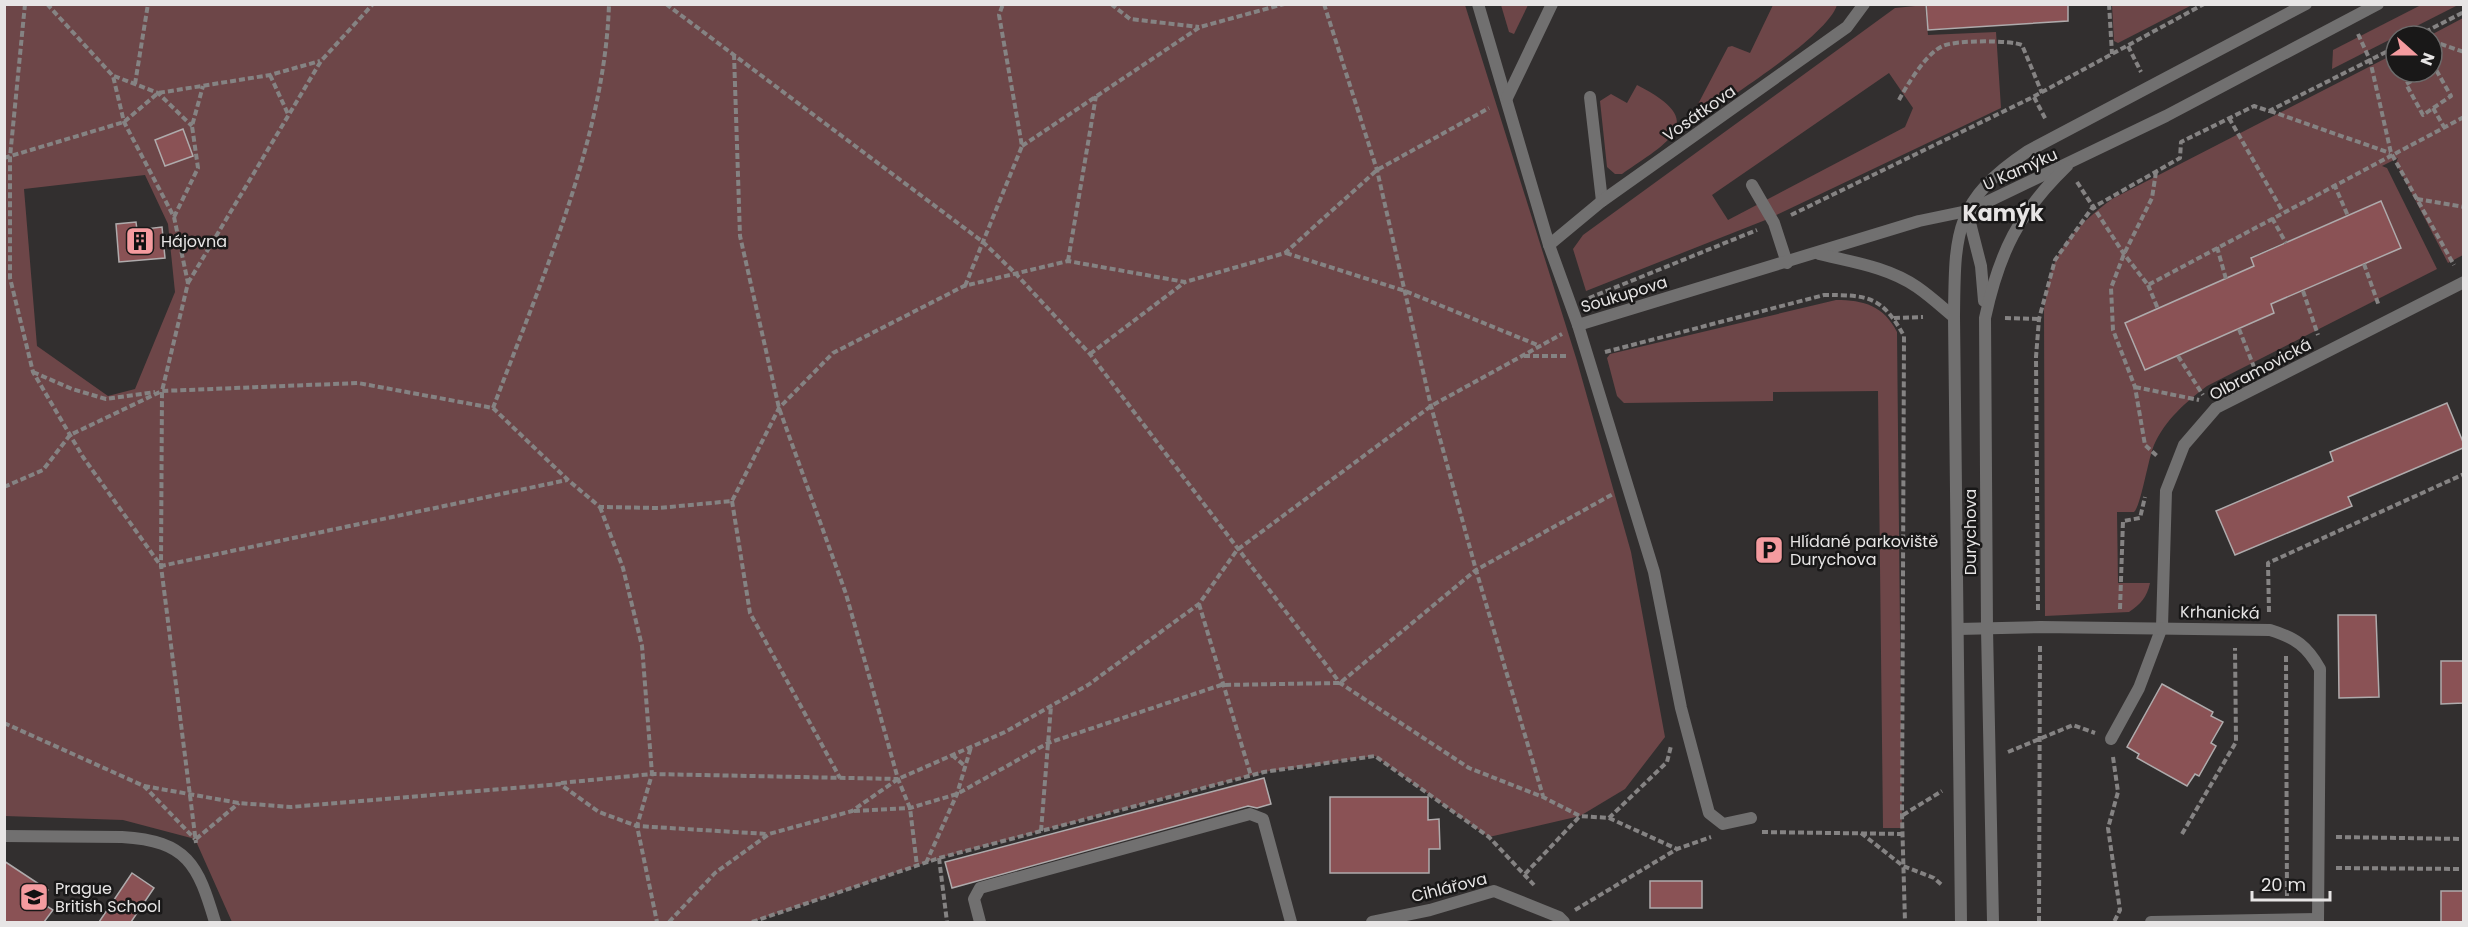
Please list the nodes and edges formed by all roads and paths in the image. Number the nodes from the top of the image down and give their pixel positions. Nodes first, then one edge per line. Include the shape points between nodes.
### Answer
1 (25, 4) edge
2 (47, 4) edge
3 (148, 4) edge
4 (373, 4) edge
5 (609, 4) edge
6 (666, 4) edge
7 (1003, 4) edge
8 (1111, 4) edge
9 (1284, 4) edge
10 (1324, 4) edge
11 (1478, 4) edge
12 (1552, 4) edge
13 (1864, 4) edge
14 (2109, 4) edge
15 (2204, 4) edge
16 (2306, 4) edge
17 (2378, 4) edge
18 (2463, 12) edge
19 (2351, 19) junction
20 (2440, 24) edge
21 (1200, 27) junction
22 (2444, 45) edge
23 (2463, 52) edge
24 (734, 53) junction
25 (2384, 53) edge
26 (2112, 54) junction
27 (2370, 60) junction
28 (321, 61) junction
29 (270, 75) junction
30 (113, 76) junction
31 (135, 84) junction
32 (2406, 84) edge
33 (2444, 84) edge
34 (203, 86) junction
35 (158, 93) junction
36 (2042, 93) junction
37 (1096, 96) junction
38 (1590, 97) dead end
39 (2034, 97) junction
40 (1507, 98) junction
41 (1899, 100) dead end
42 (2433, 108) junction
43 (2269, 111) junction
44 (288, 114) junction
45 (2463, 117) edge
46 (2229, 118) junction
47 (123, 122) junction
48 (192, 126) junction
49 (2444, 127) junction
50 (2055, 135) junction
51 (1022, 146) junction
52 (2391, 153) junction
53 (7, 158) edge
54 (2067, 166) junction
55 (1377, 170) junction
56 (2156, 171) junction
57 (2334, 184) junction
58 (1752, 185) dead end
59 (2417, 199) junction
60 (1602, 201) junction
61 (2463, 207) edge
62 (2092, 208) junction
63 (1967, 211) junction
64 (2283, 212) junction
65 (2348, 216) dead end
66 (174, 217) junction
67 (2272, 218) junction
68 (1774, 223) junction
69 (983, 242) junction
70 (2286, 243) dead end
71 (1549, 245) junction
72 (2217, 247) junction
73 (1285, 253) junction
74 (1818, 254) junction
75 (2124, 254) junction
76 (1068, 261) junction
77 (1787, 263) junction
78 (2364, 264) dead end
79 (1016, 274) junction
80 (2461, 277) edge
81 (2226, 279) dead end
82 (1185, 282) junction
83 (188, 283) junction
84 (2148, 285) junction
85 (964, 286) junction
86 (1405, 291) junction
87 (2303, 291) dead end
88 (1571, 305) junction
89 (2157, 309) dead end
90 (2381, 311) dead end
91 (1924, 317) dead end
92 (1954, 317) junction
93 (1894, 318) junction
94 (1985, 318) junction
95 (2006, 318) dead end
96 (1578, 325) junction
97 (2239, 329) dead end
98 (2320, 342) dead end
99 (1540, 346) junction
100 (1090, 354) junction
101 (1521, 356) junction
102 (2178, 356) dead end
103 (1587, 357) junction
104 (33, 372) junction
105 (2257, 375) dead end
106 (2135, 387) junction
107 (162, 391) junction
108 (2207, 401) junction
109 (1431, 406) junction
110 (494, 408) junction
111 (779, 408) junction
112 (2200, 409) dead end
113 (70, 435) junction
114 (2164, 448) dead end
115 (2157, 456) junction
116 (2154, 466) dead end
117 (2463, 474) edge
118 (568, 480) junction
119 (1626, 487) junction
120 (2148, 487) dead end
121 (4, 488) edge
122 (732, 501) junction
123 (600, 507) junction
124 (1237, 550) junction
125 (161, 566) junction
126 (1476, 570) junction
127 (1198, 604) junction
128 (2110, 609) dead end
129 (2162, 627) junction
130 (1958, 629) junction
131 (1987, 629) junction
132 (2235, 629) junction
133 (2270, 630) junction
134 (2287, 635) junction
135 (1340, 684) junction
136 (1221, 685) junction
137 (1051, 706) junction
138 (4, 723) edge
139 (2111, 739) joint
140 (1672, 740) dead end
141 (1048, 743) junction
142 (971, 747) junction
143 (952, 755) junction
144 (965, 765) junction
145 (652, 774) junction
146 (1251, 776) dead end
147 (840, 778) junction
148 (898, 779) junction
149 (560, 784) junction
150 (144, 786) junction
151 (190, 793) junction
152 (957, 794) junction
153 (1543, 797) junction
154 (239, 803) junction
155 (910, 808) junction
156 (852, 811) junction
157 (1580, 816) junction
158 (1609, 818) junction
159 (1751, 818) dead end
160 (637, 826) junction
161 (1041, 831) dead end
162 (1759, 832) dead end
163 (1861, 833) junction
164 (769, 834) junction
165 (1903, 834) junction
166 (2182, 834) dead end
167 (1716, 835) dead end
168 (4, 837) edge
169 (2320, 837) junction
170 (2463, 838) edge
171 (195, 839) junction
172 (200, 849) dead end
173 (1677, 849) junction
174 (939, 858) dead end
175 (926, 863) dead end
176 (917, 866) dead end
177 (1903, 866) junction
178 (2320, 868) junction
179 (2463, 869) edge
180 (1525, 874) dead end
181 (202, 879) junction
182 (1961, 900) junction
183 (1561, 920) edge
184 (2287, 920) junction
185 (2256, 921) edge
186 (2318, 921) edge
187 (215, 922) edge
188 (657, 922) edge
189 (669, 922) edge
190 (947, 922) edge
191 (980, 922) edge
192 (1291, 922) edge
193 (1372, 922) edge
194 (1905, 922) edge
195 (1961, 922) edge
196 (1993, 922) edge
197 (2114, 922) edge
198 (2151, 922) edge

1 - 53 path
2 - 30 path
3 - 31 path
4 - 28 path
5 - 110 path via 608,40 593,119 556,240
6 - 24 path
7 - 51 path via 999,15
8 - 21 path via 1130,19
9 - 21 path
10 - 55 path
11 - 40 street, Soukupova
12 - 40 street
13 - 60 street, Vosátkova via 1846,27
14 - 26 path
15 - 26 path
16 - 50 street, U Kamýku
17 - 19 street, U Kamýku
18 - 20 path
19 - 27 path
19 - 54 street, U Kamýku
21 - 37 path
22 - 23 path
24 - 69 path
24 - 111 path via 740,236
25 - 27 path
26 - 36 path
27 - 43 path
27 - 52 path
28 - 29 path
28 - 44 path
29 - 34 path
29 - 44 path
30 - 31 path
30 - 47 path
31 - 35 path
32 - 42 path via 2423,115
33 - 42 path via 2451,96
34 - 35 path
34 - 48 path
35 - 47 path
35 - 48 path
36 - 39 path
36 - 41 path via 2022,45 1991,41 1943,46 1911,77
37 - 51 path
37 - 76 path
38 - 60 street
39 - 50 path
39 - 68 path
40 - 55 path
40 - 71 street, Soukupova
42 - 49 path
43 - 46 path via 2254,106
43 - 52 path
44 - 83 path
45 - 49 path
46 - 56 path via 2181,142 2180,158
46 - 64 path
47 - 53 path
47 - 66 path
48 - 66 path via 198,168
49 - 52 path
50 - 63 street, U Kamýku via 2006,166
51 - 69 path
52 - 57 path
52 - 59 path
53 - 104 path via 10,278
54 - 62 path
54 - 63 street, U Kamýku
54 - 94 street, Durychova via 2029,207 2013,231 1992,284
55 - 73 path
55 - 86 path
56 - 62 path
56 - 75 path via 2152,198
57 - 64 path
57 - 65 path
58 - 68 street
59 - 61 path
59 - 80 path
60 - 71 street, Vosátkova
62 - 75 path
62 - 95 path via 2055,260 2039,319
63 - 74 street, Soukupova via 1919,221
63 - 92 street, Durychova via 1955,251
63 - 94 street via 1981,266
64 - 67 path
66 - 83 path
67 - 70 path
67 - 72 path
68 - 77 street
68 - 88 path
69 - 79 path
69 - 85 path
71 - 88 street, Soukupova
72 - 81 path
72 - 84 path
73 - 82 path
73 - 86 path
74 - 77 street, Soukupova
74 - 92 street via 1878,267 1900,277
75 - 84 path
75 - 106 path via 2111,288 2113,330
76 - 79 path
76 - 82 path
77 - 96 street, Soukupova
78 - 90 path
79 - 85 path
79 - 100 path
80 - 129 street, Olbramovická via 2216,408 2184,445 2166,492
82 - 100 path
83 - 107 path
84 - 89 path
85 - 111 path via 833,353
86 - 99 path
86 - 109 path
87 - 98 path
88 - 96 street, Soukupova
91 - 93 path
92 - 130 street, Durychova
93 - 103 path via 1882,304 1858,296 1824,296
93 - 165 path via 1904,336
94 - 131 street, Durychova
96 - 99 path
96 - 103 street
97 - 105 path
99 - 101 path
100 - 124 path
101 - 103 path
101 - 109 path
102 - 108 path
103 - 119 street
104 - 107 path via 106,399
104 - 113 path
106 - 108 path
106 - 115 path via 2145,445
107 - 110 path via 358,383
107 - 113 path
107 - 125 path
108 - 112 path
109 - 124 path
109 - 126 path
110 - 118 path
111 - 122 path
111 - 148 path via 846,594
113 - 121 path via 43,470
113 - 125 path
114 - 115 path
115 - 116 path
117 - 133 path via 2268,563
118 - 123 path
118 - 125 path
119 - 126 path
119 - 159 street via 1654,572 1681,708 1709,813 1723,824
120 - 128 path via 2140,518 2123,521 2122,609
122 - 123 path via 659,508
122 - 147 path via 750,613
123 - 145 path via 623,568 642,646
124 - 127 path
124 - 135 path
125 - 151 path
126 - 135 path
126 - 153 path
127 - 136 path
127 - 137 path via 1088,685
129 - 131 street, Krhanická
129 - 132 street, Krhanická
129 - 139 street, Olbramovická via 2139,688
130 - 131 street, Krhanická
130 - 182 street, Durychova
131 - 196 street, Durychova
132 - 133 street, Krhanická
132 - 166 path via 2236,742
133 - 134 street, Krhanická
134 - 169 street, Krhanická via 2309,650 2320,669
134 - 184 path
135 - 136 path
135 - 153 path via 1468,768
136 - 141 path
136 - 146 path
137 - 141 path
137 - 142 path
138 - 150 path
139 - 197 path via 2118,792 2108,828 2120,910
140 - 158 path via 1667,762
141 - 152 path
141 - 161 path
142 - 143 path
142 - 144 path
143 - 144 path
143 - 148 path
144 - 152 path
145 - 147 path
145 - 149 path
145 - 160 path
147 - 148 path
148 - 155 path
148 - 156 path
149 - 154 path via 291,807
149 - 160 path via 599,812
150 - 151 path
150 - 171 path
151 - 154 path
151 - 171 path
152 - 155 path
152 - 175 path
153 - 157 path
154 - 171 path
155 - 156 path
155 - 176 path
156 - 164 path
157 - 158 path
157 - 180 path
158 - 173 path
160 - 164 path
160 - 188 path
162 - 163 path
163 - 165 path
163 - 177 path
164 - 189 path via 715,873
165 - 177 path
167 - 173 path
168 - 181 street via 137,838 180,853
169 - 170 path
169 - 178 street, Krhanická
171 - 172 path
171 - 181 path
173 - 183 path
174 - 190 path
177 - 182 path via 1934,878
177 - 194 path
178 - 179 path
178 - 186 street, Krhanická
181 - 187 street
182 - 195 street, Durychova
183 - 193 street, Cihlářova via 1494,891
184 - 185 street
184 - 186 street
185 - 198 street
191 - 192 street via 974,899 980,888 1250,814 1263,819

